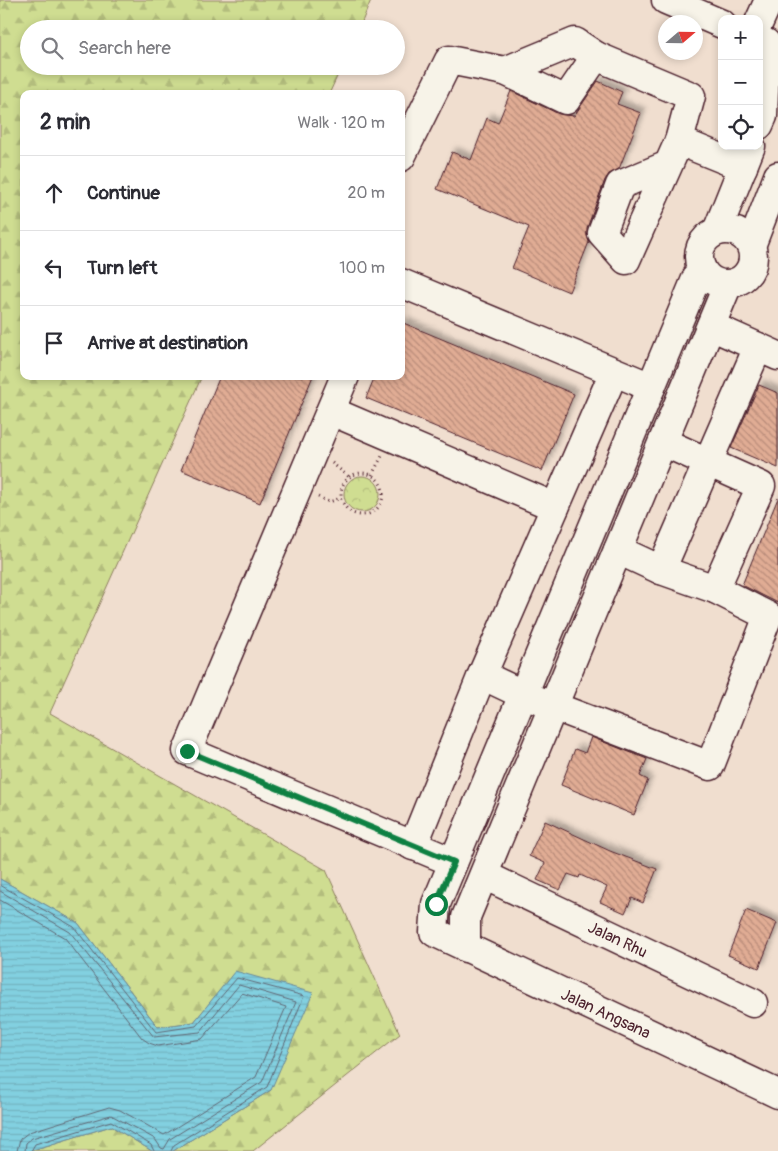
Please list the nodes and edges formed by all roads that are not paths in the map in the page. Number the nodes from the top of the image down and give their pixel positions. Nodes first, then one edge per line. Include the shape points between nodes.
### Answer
1 (666, 0) edge
2 (769, 0) edge
3 (697, 6) edge
4 (718, 21) edge
5 (766, 38) edge
6 (596, 56) junction
7 (505, 71) junction
8 (763, 116) edge
9 (405, 149) edge
10 (673, 153) junction
11 (747, 157) edge
12 (778, 176) edge
13 (718, 231) junction
14 (751, 246) junction
15 (701, 267) junction
16 (728, 284) junction
17 (405, 285) edge
18 (711, 326) junction
19 (768, 351) edge
20 (614, 372) junction
21 (343, 380) edge
22 (652, 387) junction
23 (331, 411) junction
24 (663, 442) junction
25 (708, 461) junction
26 (555, 507) junction
27 (618, 550) junction
28 (661, 570) junction
29 (714, 589) junction
30 (482, 675) junction
31 (524, 695) junction
32 (553, 706) junction
33 (413, 846) junction
34 (454, 862) junction
35 (484, 875) junction
36 (466, 948) junction
37 (753, 1003) dead end
38 (778, 1094) edge

1 - 3 lane
2 - 5 lane
3 - 4 lane
5 - 8 lane
6 - 7 lane via 575,42
6 - 7 lane via 566,100
6 - 10 lane via 691,96
7 - 9 lane via 449,60
10 - 10 lane via 620,184 602,233 626,260
10 - 11 lane
11 - 13 lane
12 - 14 lane
13 - 14 lane via 731,230 743,235
13 - 15 lane via 705,239 699,253
14 - 16 lane via 753,263 744,278
15 - 16 lane via 712,280
15 - 22 lane
16 - 18 lane
17 - 20 lane
18 - 19 lane
18 - 24 lane
19 - 25 lane
20 - 22 lane
20 - 26 lane
21 - 23 lane
22 - 31 lane
23 - 26 lane
23 - 33 lane via 187,751
24 - 25 lane
24 - 27 lane
25 - 28 lane
25 - 29 lane via 761,486
26 - 30 lane
27 - 28 lane
27 - 32 lane
28 - 29 lane
29 - 32 lane via 768,616 710,766
30 - 31 lane
30 - 33 lane
31 - 32 lane
31 - 34 lane
32 - 35 lane
33 - 34 lane
34 - 36 lane, Jalan Angsana via 436,904 434,932
35 - 36 lane via 466,916
35 - 37 lane, Jalan Rhu
36 - 38 lane, Jalan Angsana

